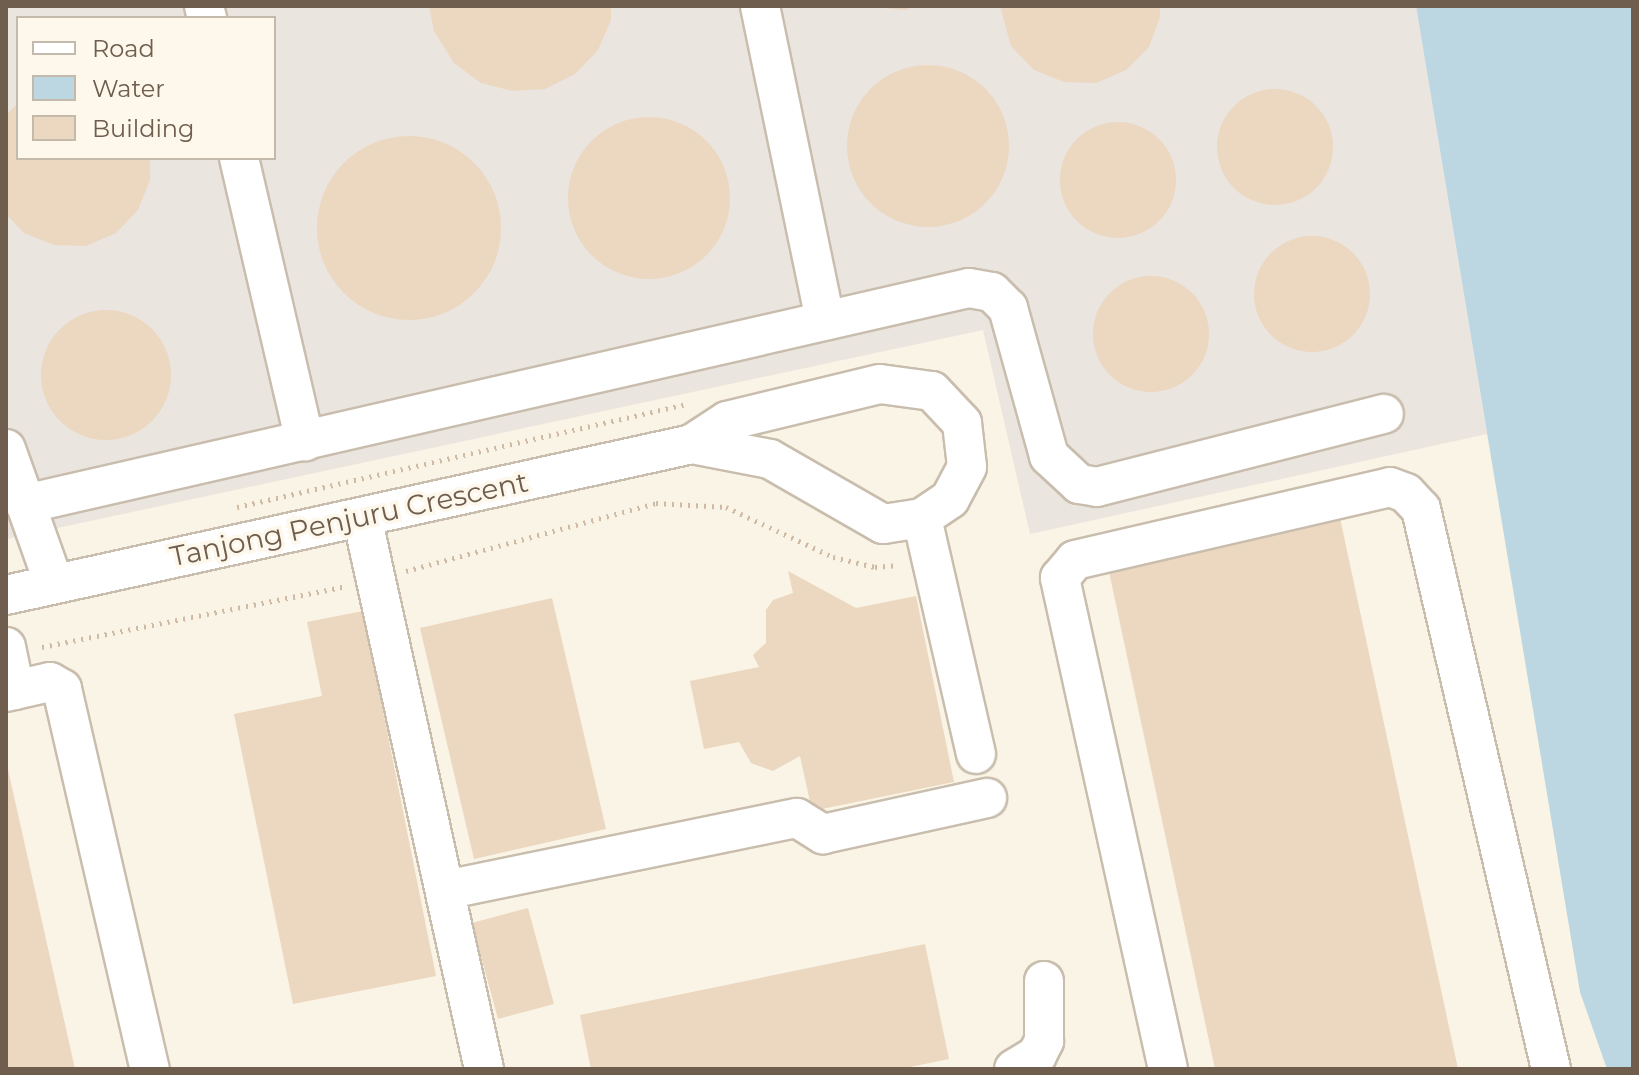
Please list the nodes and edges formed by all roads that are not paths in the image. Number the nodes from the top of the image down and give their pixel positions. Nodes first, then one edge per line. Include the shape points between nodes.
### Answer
1 (760, 6) edge
2 (239, 160) edge
3 (825, 320) junction
4 (1384, 414) dead end
5 (305, 441) junction
6 (692, 444) junction
7 (6, 449) edge
8 (25, 504) junction
9 (362, 517) junction
10 (922, 518) junction
11 (54, 584) junction
12 (6, 595) edge
13 (8, 671) edge
14 (976, 754) dead end
15 (987, 798) dead end
16 (445, 890) junction
17 (1044, 981) dead end
18 (150, 1069) edge
19 (484, 1069) edge
20 (1014, 1069) edge
21 (1168, 1069) edge
22 (1551, 1069) edge

1 - 3 street
2 - 5 street
3 - 4 street via 969,288 992,292 1008,308 1049,456 1079,484 1097,487
3 - 5 street
5 - 8 street
6 - 9 street, Tanjong Penjuru Crescent
6 - 10 street, Tanjong Penjuru Crescent via 770,459 883,524
6 - 10 street, Tanjong Penjuru Crescent via 727,421 880,384 932,391 962,423 967,467 950,499
7 - 8 street
8 - 11 street
9 - 11 street, Tanjong Penjuru Crescent
9 - 16 street
10 - 14 street
11 - 12 street, Tanjong Penjuru Crescent
13 - 18 street via 62,689
15 - 16 street via 823,834 797,818
16 - 19 street
17 - 20 street via 1044,1041 1037,1055
21 - 22 street via 1060,578 1075,560 1390,487 1406,493 1421,509

